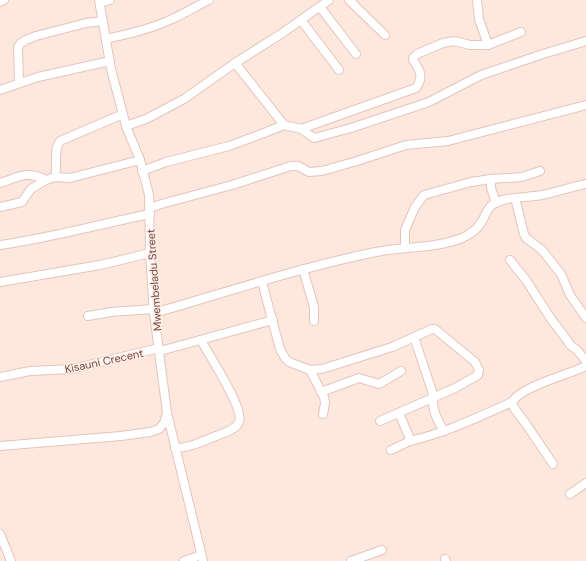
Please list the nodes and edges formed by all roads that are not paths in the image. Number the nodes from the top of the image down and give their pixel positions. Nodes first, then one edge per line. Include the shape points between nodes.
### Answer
1 (4, 0) edge
2 (110, 0) edge
3 (209, 0) edge
4 (329, 0) edge
5 (349, 0) edge
6 (477, 0) edge
7 (0, 2) edge
8 (100, 2) edge
9 (320, 6) junction
10 (301, 20) junction
11 (103, 21) junction
12 (521, 32) dead end
13 (385, 35) dead end
14 (106, 39) junction
15 (586, 41) edge
16 (488, 45) junction
17 (356, 54) dead end
18 (110, 61) junction
19 (235, 63) junction
20 (339, 70) dead end
21 (19, 82) junction
22 (0, 90) edge
23 (586, 105) edge
24 (123, 114) junction
25 (284, 125) junction
26 (126, 126) junction
27 (301, 129) junction
28 (140, 160) junction
29 (142, 171) junction
30 (540, 171) dead end
31 (55, 177) junction
32 (491, 179) junction
33 (46, 180) junction
34 (0, 183) edge
35 (586, 184) edge
36 (515, 198) junction
37 (496, 203) junction
38 (0, 207) edge
39 (150, 211) junction
40 (0, 245) edge
41 (405, 248) junction
42 (150, 253) junction
43 (510, 260) dead end
44 (303, 270) junction
45 (0, 282) edge
46 (262, 282) junction
47 (154, 311) junction
48 (88, 316) dead end
49 (586, 318) edge
50 (273, 320) junction
51 (314, 321) dead end
52 (414, 337) junction
53 (201, 340) junction
54 (160, 350) junction
55 (586, 361) edge
56 (586, 366) edge
57 (310, 370) junction
58 (401, 371) dead end
59 (0, 377) edge
60 (321, 392) junction
61 (434, 397) junction
62 (512, 402) junction
63 (167, 413) junction
64 (399, 413) junction
65 (323, 414) dead end
66 (380, 421) dead end
67 (444, 431) junction
68 (410, 441) junction
69 (0, 446) edge
70 (175, 448) junction
71 (391, 450) dead end
72 (553, 464) dead end
73 (586, 483) edge
74 (570, 494) dead end
75 (0, 534) edge
76 (382, 550) dead end
77 (202, 558) edge
78 (11, 561) edge
79 (184, 561) edge
80 (351, 561) edge

1 - 7 street
2 - 8 street
3 - 14 street via 147,29
4 - 9 street
5 - 13 street
6 - 16 street via 479,19
8 - 11 street, Mwembeladu Street
9 - 10 street
9 - 17 street
10 - 19 street
10 - 20 street
11 - 14 street, Mwembeladu Street
11 - 21 street via 36,36 21,43 18,47
12 - 16 street
14 - 18 street, Mwembeladu Street
15 - 27 street via 481,75 429,102 351,128 314,138
16 - 27 street via 470,45 454,41 417,54 413,60 420,74 420,82 416,88
18 - 21 street
18 - 24 street, Mwembeladu Street
19 - 25 street
19 - 26 street via 184,100
21 - 22 street
23 - 39 street via 448,141 406,145 358,162 322,171 309,172 298,166 291,166 165,203
24 - 26 street, Mwembeladu Street
24 - 31 street via 60,141
25 - 27 street
25 - 29 street via 228,146
26 - 28 street, Mwembeladu Street
28 - 29 street, Mwembeladu Street
28 - 31 street via 70,178
29 - 39 street, Mwembeladu Street via 149,195
30 - 32 street via 522,177
31 - 33 street
32 - 37 street via 490,188
32 - 41 street via 471,182 424,196 415,206 404,230
33 - 34 street via 28,174
33 - 38 street via 31,189 22,202
35 - 36 street via 541,195
36 - 37 street
36 - 49 street via 526,238 542,250 561,274 570,295
37 - 41 street via 486,212 482,222 463,238
39 - 40 street via 61,235
39 - 42 street, Mwembeladu Street
41 - 44 street via 377,251
42 - 45 street via 100,265
42 - 47 street, Mwembeladu Street
43 - 55 street via 551,320
44 - 46 street
44 - 51 street via 314,307
46 - 47 street
46 - 50 street
47 - 48 street via 111,312
47 - 54 street, Mwembeladu Street
50 - 53 street, Kisauni Crecent
50 - 57 street via 280,349 285,358
52 - 57 street via 358,358
52 - 61 street
52 - 61 street via 429,329 435,329 475,362 479,370 478,375
53 - 54 street, Kisauni Crecent
53 - 70 street via 223,376 238,409 240,422 226,432 184,448
54 - 59 street, Kisauni Crecent via 72,369 30,371
54 - 63 street, Mwembeladu Street
56 - 62 street via 531,388
57 - 60 street
58 - 60 street via 379,384 359,378
60 - 65 street via 325,403
61 - 64 street
61 - 67 street via 433,404
62 - 67 street
62 - 72 street
63 - 69 street via 164,423 150,432
63 - 70 street, Mwembeladu Street
64 - 66 street
64 - 68 street
67 - 68 street
68 - 71 street
70 - 77 street, Mwembeladu Street
73 - 74 street
75 - 78 street
76 - 80 street
77 - 79 street

